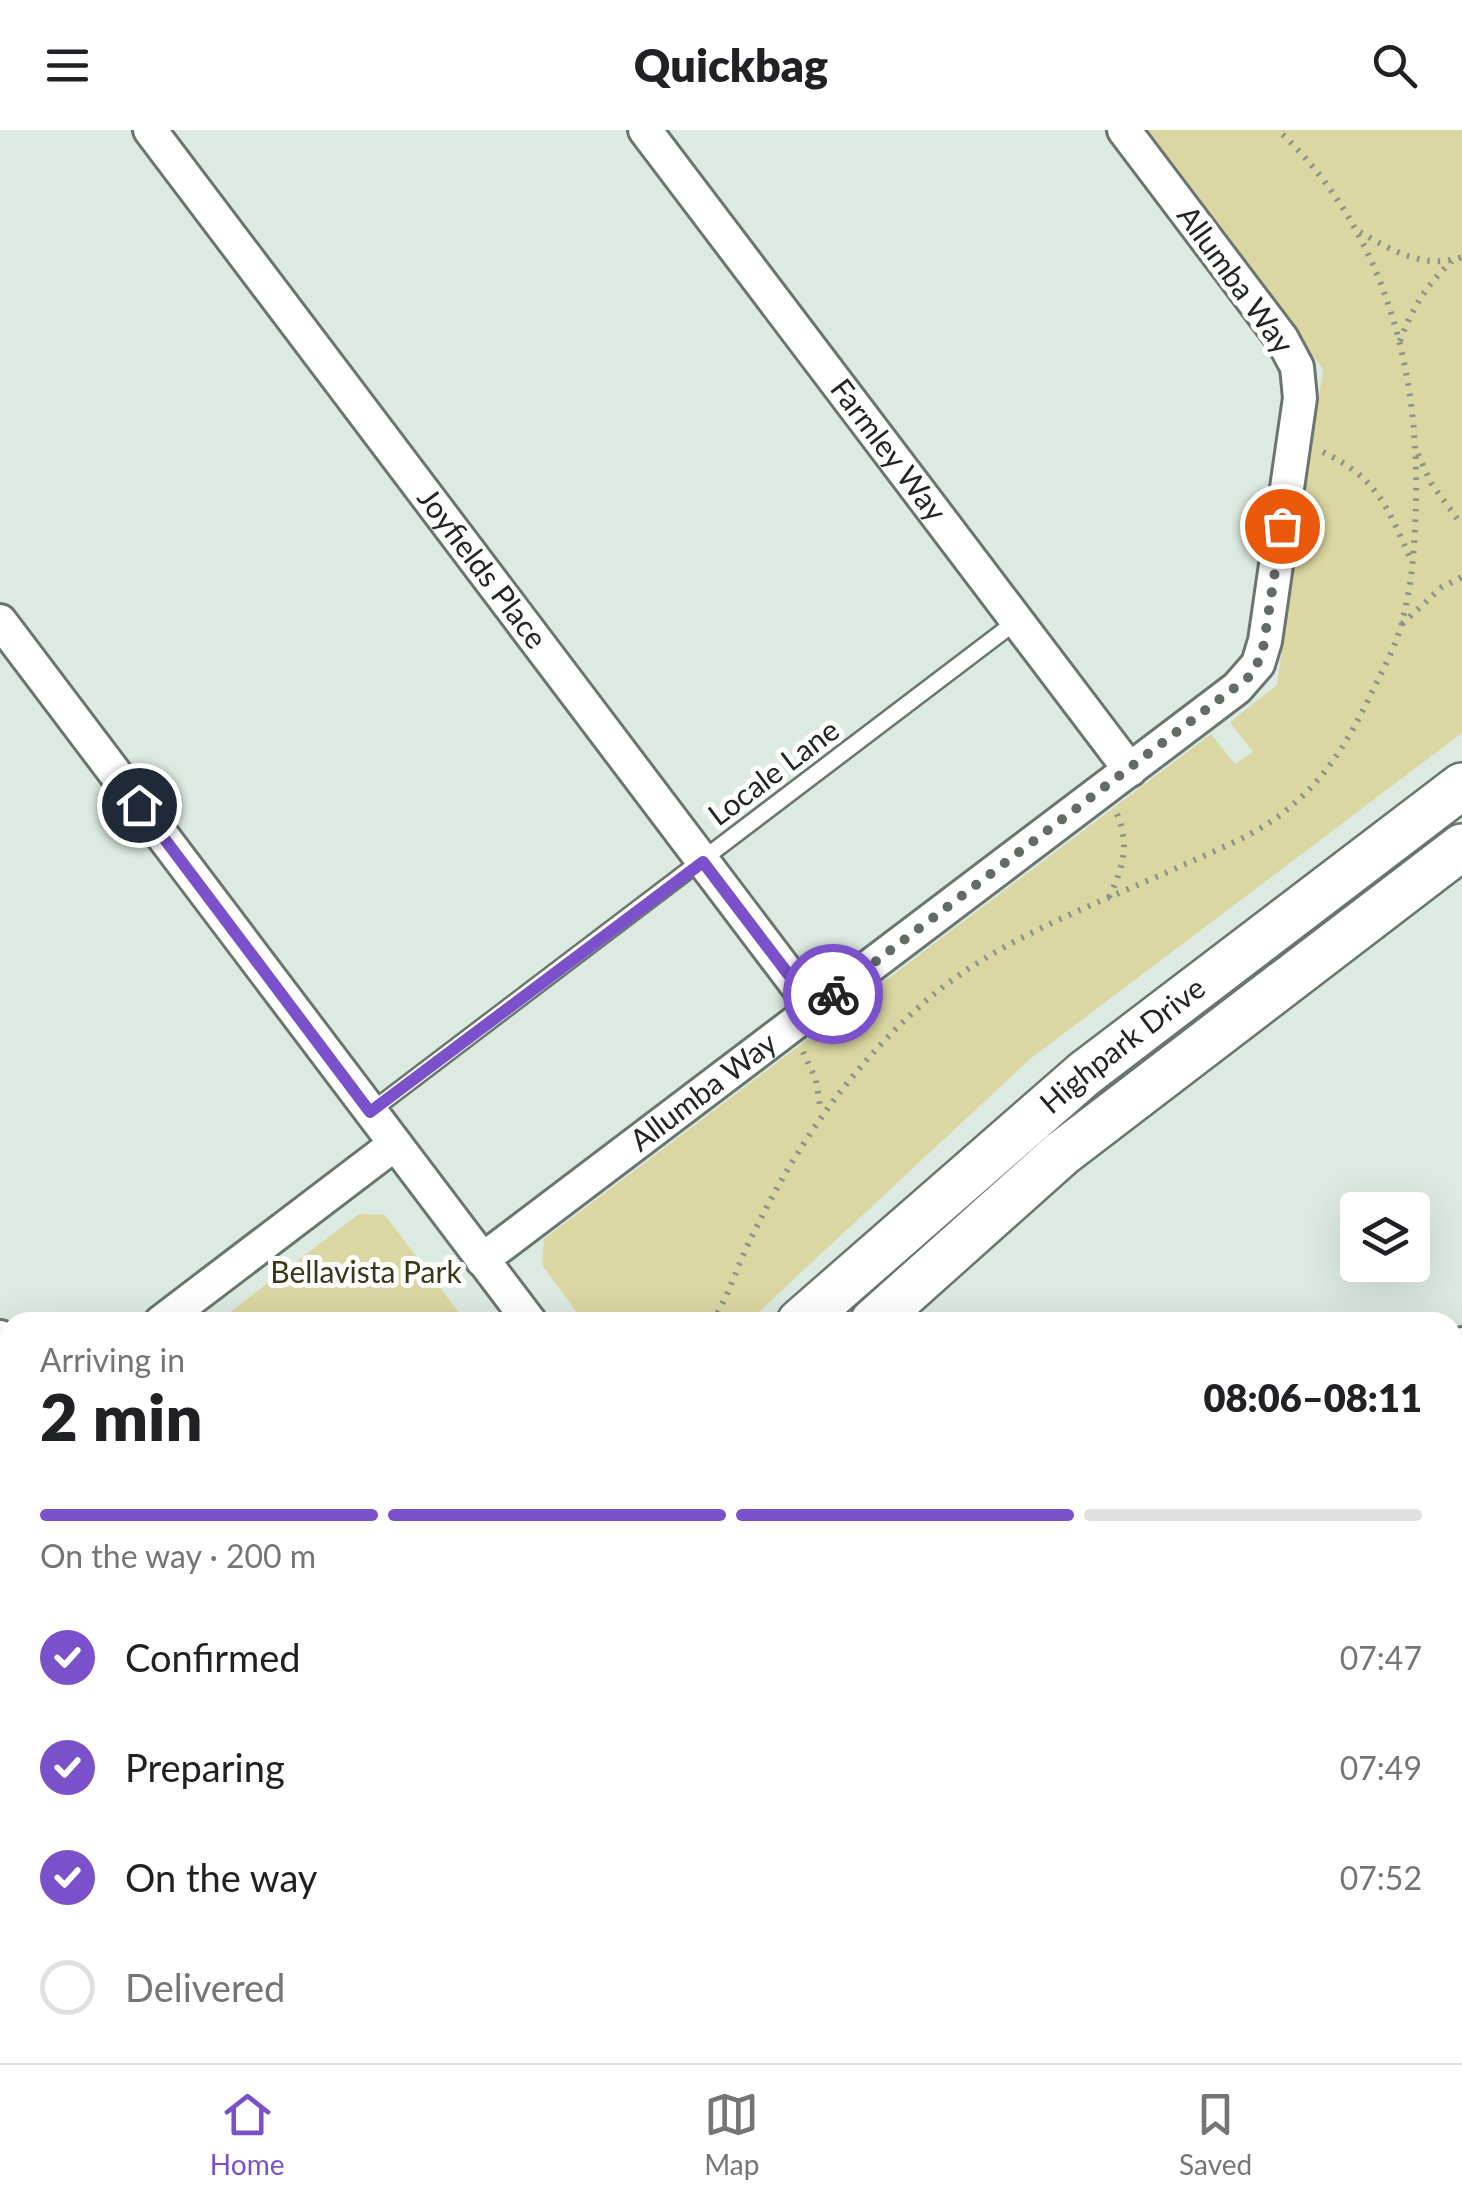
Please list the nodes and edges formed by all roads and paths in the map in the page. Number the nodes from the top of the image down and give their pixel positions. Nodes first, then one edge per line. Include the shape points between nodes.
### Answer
1 (150, 130) edge
2 (645, 130) edge
3 (1124, 130) edge
4 (1359, 231) dead end
5 (1462, 258) edge
6 (1453, 260) junction
7 (1400, 341) dead end
8 (1293, 449) junction
9 (1417, 452) dead end
10 (1462, 525) edge
11 (1413, 564) dead end
12 (1462, 577) edge
13 (1018, 620) junction
14 (0, 622) edge
15 (1402, 624) dead end
16 (1130, 770) junction
17 (1462, 786) edge
18 (1103, 791) junction
19 (1462, 847) edge
20 (703, 862) junction
21 (1108, 898) dead end
22 (814, 1008) junction
23 (785, 1030) junction
24 (370, 1112) junction
25 (822, 1112) dead end
26 (396, 1144) junction
27 (482, 1260) junction
28 (173, 1312) edge
29 (522, 1312) edge
30 (812, 1312) edge
31 (884, 1312) edge

1 - 20 street, Joyfields Place
2 - 13 street, Farmley Way
3 - 8 street, Allumba Way via 1292,354 1301,384
4 - 6 path via 1414,258
5 - 6 path
6 - 7 path via 1428,284
8 - 11 path via 1316,450 1352,466 1383,500
8 - 16 street, Allumba Way via 1258,664 1237,688
9 - 10 path
12 - 15 path
13 - 16 street, Farmley Way
13 - 20 lane, Locale Lane
14 - 24 street
16 - 18 street, Allumba Way
17 - 30 street, Highpark Drive via 1084,1074
18 - 21 path via 1125,842
18 - 22 street, Allumba Way
19 - 31 street, Highpark Drive via 1062,1154
20 - 22 street, Joyfields Place
20 - 24 lane, Locale Lane
22 - 23 street, Allumba Way
23 - 25 path via 811,1066
23 - 27 street, Allumba Way
24 - 26 street
26 - 27 street
26 - 28 street
27 - 29 street

